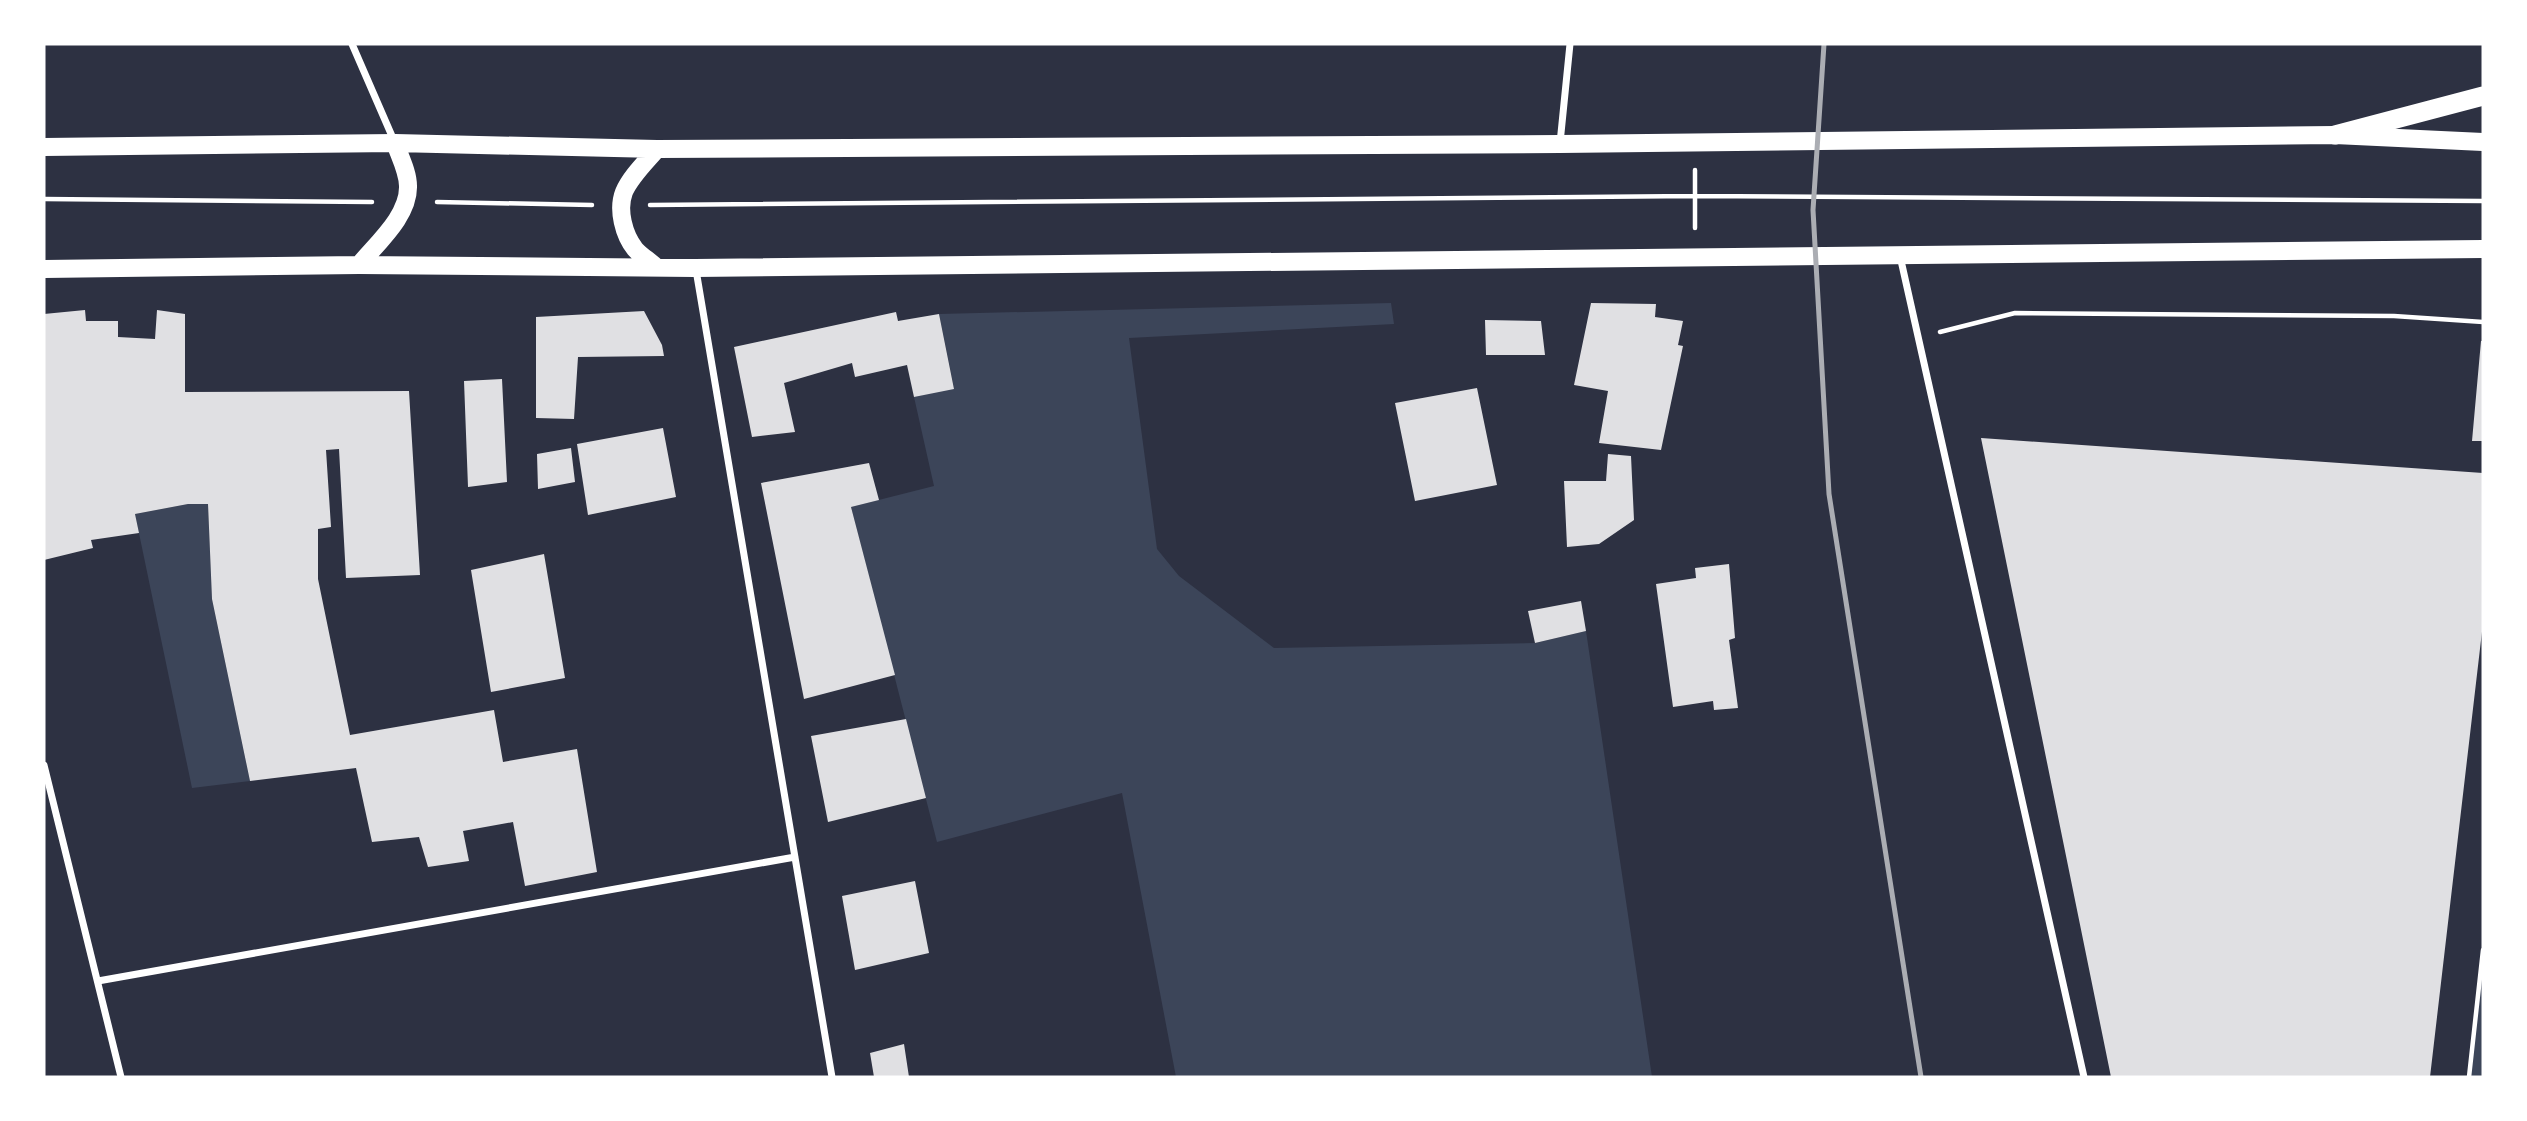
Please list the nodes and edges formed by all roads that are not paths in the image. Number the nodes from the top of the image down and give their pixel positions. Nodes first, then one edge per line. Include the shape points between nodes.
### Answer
1 (352, 44) edge
2 (1570, 44) edge
3 (2483, 96) edge
4 (2335, 135) junction
5 (2483, 142) edge
6 (395, 143) junction
7 (1560, 144) junction
8 (44, 147) edge
9 (657, 149) junction
10 (2483, 249) edge
11 (1900, 255) junction
12 (359, 265) junction
13 (656, 267) junction
14 (695, 268) junction
15 (44, 269) edge
16 (44, 765) edge
17 (795, 857) junction
18 (98, 981) junction
19 (121, 1077) edge
20 (832, 1077) edge
21 (2084, 1077) edge

1 - 6 street
2 - 7 street
3 - 4 highway
4 - 5 main road
4 - 7 main road
6 - 8 main road
6 - 9 main road
6 - 12 main road via 408,185 407,202
7 - 9 main road
9 - 13 main road via 633,177 621,205 636,250
10 - 11 main road
11 - 14 main road
11 - 21 street
12 - 13 main road
12 - 15 main road
13 - 14 main road
14 - 17 street
16 - 18 street
17 - 18 street
17 - 20 street
18 - 19 street

